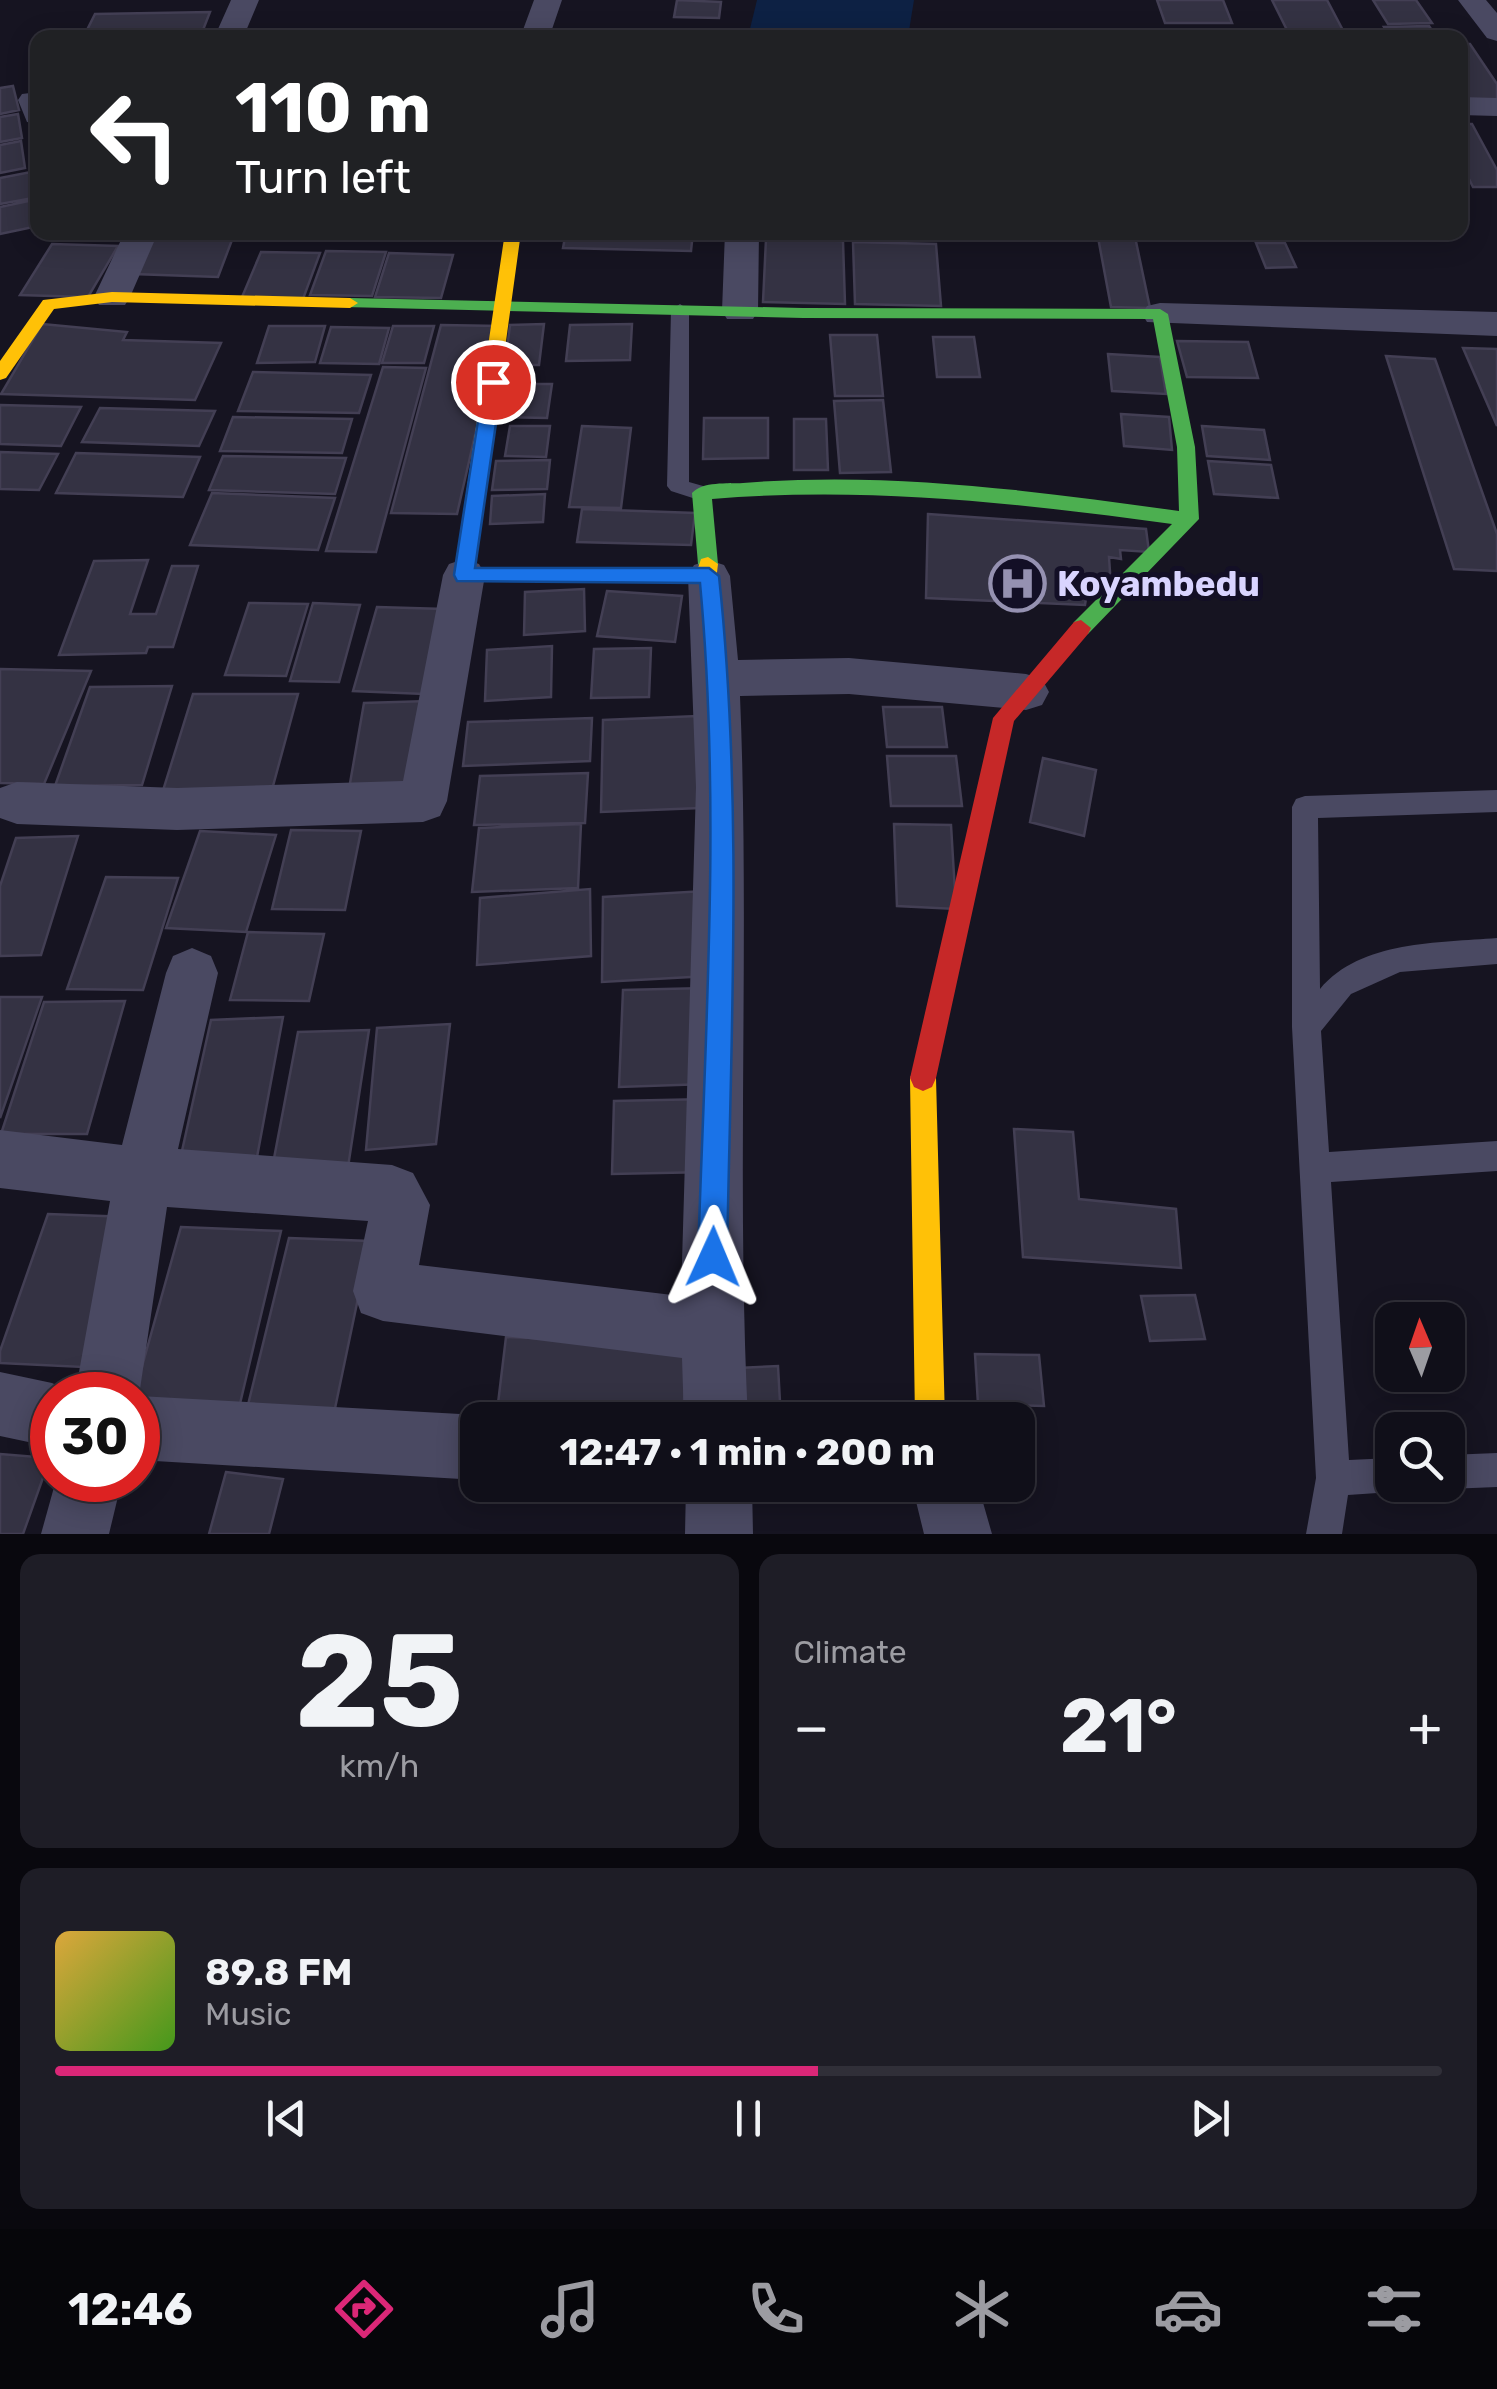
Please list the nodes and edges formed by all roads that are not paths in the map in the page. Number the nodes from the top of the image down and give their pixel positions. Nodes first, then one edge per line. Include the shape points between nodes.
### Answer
1 (245, 0) edge
2 (548, 0) edge
3 (1472, 0) edge
4 (232, 30) edge
5 (537, 30) edge
6 (1497, 32) edge
7 (1468, 106) edge
8 (1497, 106) edge
9 (133, 240) edge
10 (512, 240) edge
11 (742, 240) edge
12 (112, 296) junction
13 (505, 305) junction
14 (680, 310) junction
15 (740, 312) junction
16 (1160, 314) junction
17 (1497, 324) edge
18 (0, 374) edge
19 (702, 493) junction
20 (1189, 519) junction
21 (464, 575) junction
22 (709, 576) junction
23 (719, 678) junction
24 (1026, 692) junction
25 (1497, 800) edge
26 (18, 803) dead end
27 (1497, 951) edge
28 (192, 973) dead end
29 (1306, 1028) junction
30 (1497, 1156) edge
31 (0, 1159) edge
32 (1316, 1168) junction
33 (143, 1176) junction
34 (711, 1331) junction
35 (111, 1372) edge
36 (715, 1402) edge
37 (930, 1402) edge
38 (0, 1404) edge
39 (30, 1410) edge
40 (160, 1429) edge
41 (460, 1447) edge
42 (1497, 1470) edge
43 (1465, 1471) edge
44 (1375, 1476) edge
45 (1333, 1478) junction
46 (83, 1502) edge
47 (719, 1502) edge
48 (949, 1502) edge
49 (75, 1534) edge
50 (719, 1534) edge
51 (958, 1534) edge
52 (1324, 1534) edge

1 - 4 street
2 - 5 street
3 - 6 street
7 - 8 street
9 - 12 street
10 - 13 street
11 - 15 street
12 - 13 street
12 - 18 street via 49,304
13 - 14 street
13 - 21 street
14 - 15 street
14 - 19 lane via 678,486
15 - 16 street
16 - 17 street
16 - 20 street via 1186,447
19 - 20 street via 853,480
19 - 22 street
20 - 24 street
21 - 22 street
21 - 26 street via 423,802 177,810
22 - 23 street
23 - 24 street via 849,676
23 - 34 street via 722,847
24 - 37 street via 1004,718 923,1074
25 - 29 lane via 1304,807
27 - 29 lane via 1398,959 1342,986
28 - 33 street
29 - 32 lane
30 - 32 lane
31 - 33 street
32 - 45 lane
33 - 34 street via 392,1194 401,1206 383,1291
33 - 35 street
34 - 36 street
38 - 39 street
40 - 41 street
42 - 43 lane
44 - 45 lane
45 - 52 lane
46 - 49 street
47 - 50 street
48 - 51 street

